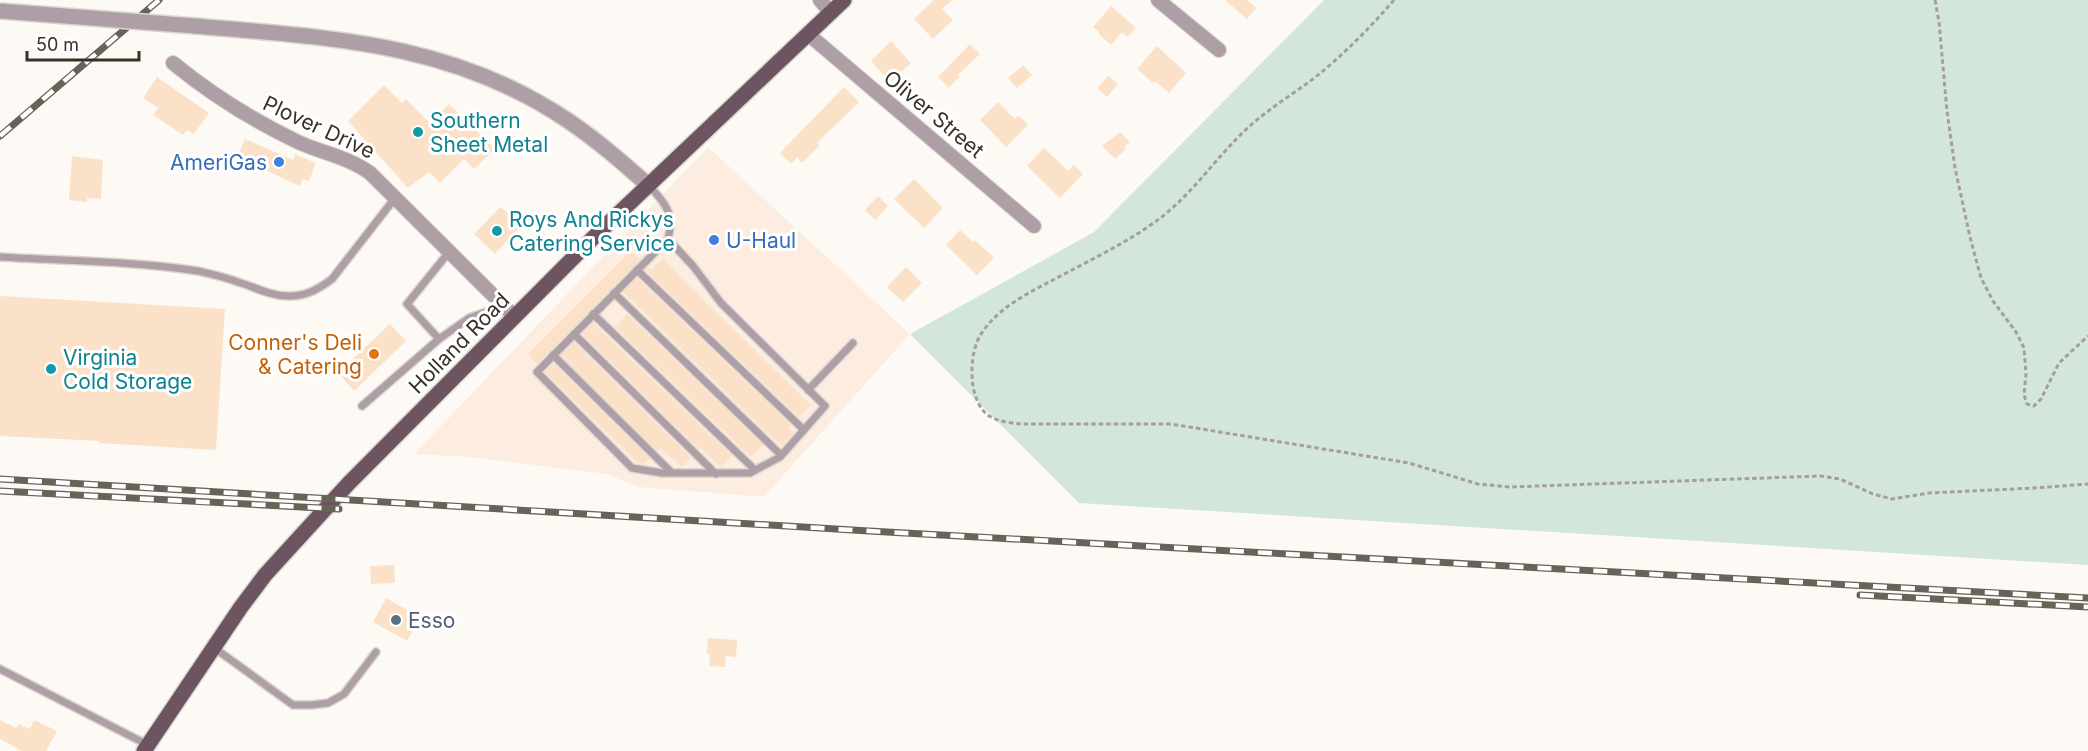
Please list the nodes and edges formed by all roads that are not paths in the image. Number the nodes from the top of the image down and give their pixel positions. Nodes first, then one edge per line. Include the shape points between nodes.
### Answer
1 (820, 0) edge
2 (844, 0) edge
3 (1158, 0) edge
4 (0, 11) edge
5 (831, 13) junction
6 (808, 34) junction
7 (1219, 50) dead end
8 (172, 63) dead end
9 (648, 185) junction
10 (395, 198) junction
11 (1034, 226) dead end
12 (668, 239) junction
13 (449, 251) junction
14 (0, 257) edge
15 (637, 270) junction
16 (614, 293) junction
17 (509, 311) junction
18 (593, 314) junction
19 (574, 334) junction
20 (439, 339) junction
21 (853, 344) dead end
22 (553, 356) junction
23 (808, 390) junction
24 (362, 406) dead end
25 (804, 430) junction
26 (781, 455) junction
27 (755, 470) junction
28 (672, 473) junction
29 (716, 474) junction
30 (213, 647) junction
31 (376, 652) dead end
32 (0, 669) edge
33 (149, 749) edge

1 - 5 street
2 - 5 main road, Holland Road
3 - 7 street
4 - 9 street, bridge via 325,37 412,52 500,83 540,103 606,148
5 - 6 main road, Holland Road
6 - 9 main road, Holland Road
6 - 11 street, Oliver Street
8 - 10 street, Plover Drive via 204,89 267,127 358,165
9 - 12 lane via 666,208 672,225
9 - 17 main road, Holland Road
10 - 13 street, Plover Drive
10 - 14 lane via 332,279 307,294 292,297 202,272 166,267
12 - 15 lane
12 - 23 lane via 721,303
13 - 17 street, Plover Drive
13 - 20 lane via 407,304
15 - 16 lane
15 - 25 lane
16 - 18 lane
16 - 26 lane
17 - 20 lane via 470,318
17 - 30 main road, Holland Road via 273,567
18 - 19 lane
18 - 27 lane
19 - 22 lane
19 - 29 lane
20 - 24 lane
21 - 23 lane
22 - 28 lane
22 - 28 lane via 537,372 632,468
23 - 25 lane via 825,406
25 - 26 lane
26 - 27 lane
27 - 29 lane
28 - 29 lane
30 - 31 lane via 294,705 328,703 344,694
30 - 33 main road, Holland Road
32 - 33 lane

